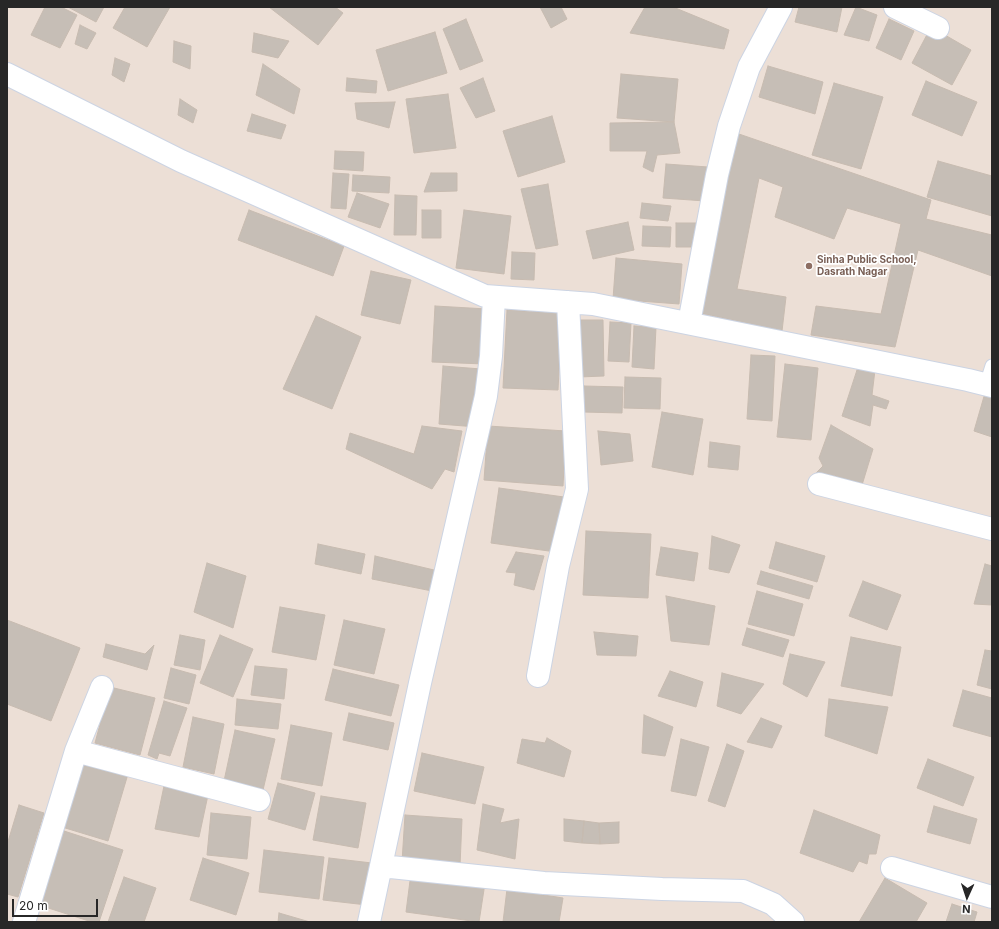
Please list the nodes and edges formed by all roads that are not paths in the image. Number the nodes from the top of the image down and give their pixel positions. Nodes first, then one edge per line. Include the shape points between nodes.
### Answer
1 (895, 7) edge
2 (775, 9) edge
3 (938, 28) dead end
4 (7, 74) edge
5 (494, 296) junction
6 (568, 302) junction
7 (689, 323) junction
8 (990, 379) edge
9 (819, 484) dead end
10 (992, 529) edge
11 (538, 676) dead end
12 (102, 687) dead end
13 (76, 751) junction
14 (259, 800) dead end
15 (381, 866) junction
16 (892, 868) dead end
17 (992, 898) edge
18 (24, 922) edge
19 (369, 922) edge
20 (793, 922) edge

1 - 3 street
2 - 7 street via 750,67 729,126 717,175
4 - 5 street via 188,164 485,296
5 - 6 street
5 - 15 street via 486,396
6 - 7 street via 593,304
6 - 11 street via 577,489 558,566
7 - 8 street via 968,380
9 - 10 street
12 - 13 street
13 - 14 street
13 - 18 street
15 - 19 street
15 - 20 street via 544,883 744,891 773,904
16 - 17 street

